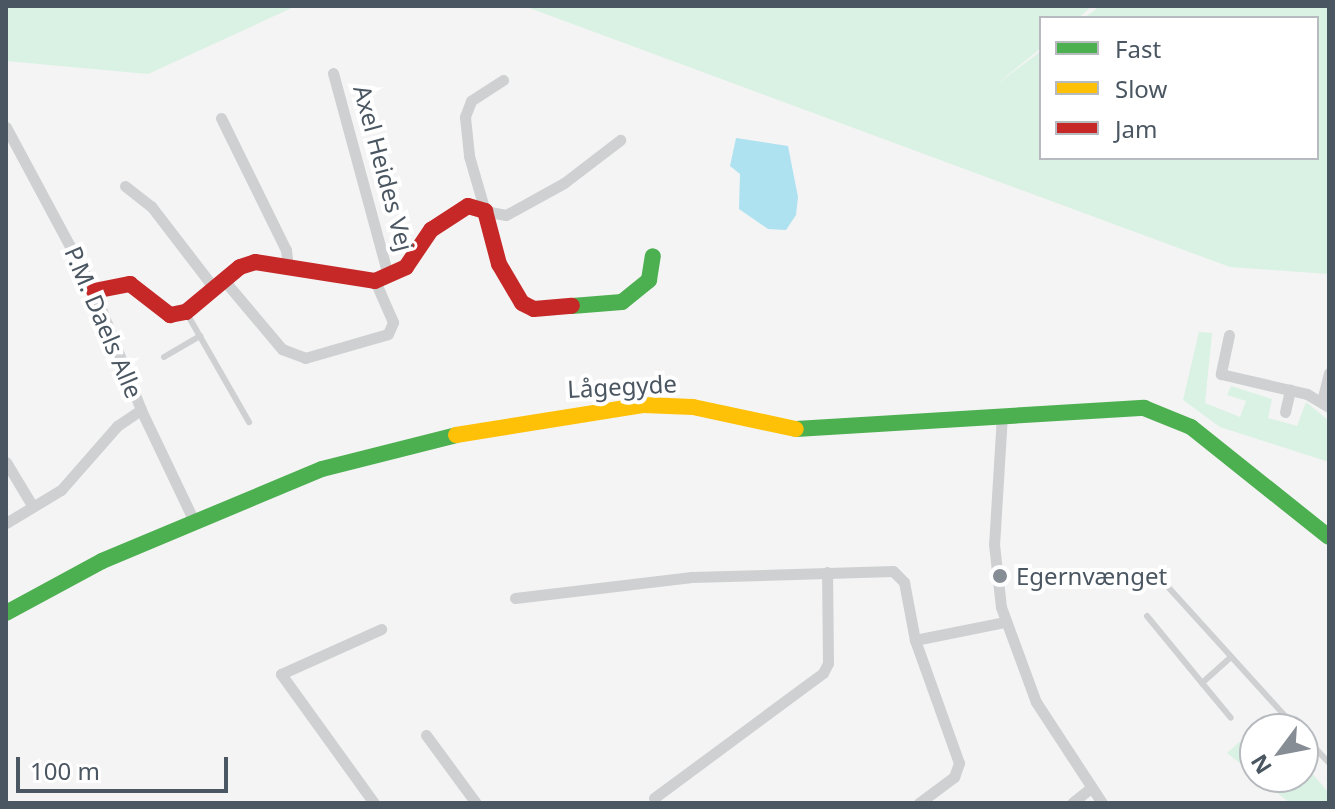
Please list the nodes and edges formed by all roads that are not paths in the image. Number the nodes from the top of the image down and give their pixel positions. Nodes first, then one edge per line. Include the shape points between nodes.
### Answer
1 (333, 73) dead end
2 (503, 80) dead end
3 (221, 118) dead end
4 (6, 127) edge
5 (620, 140) dead end
6 (125, 186) dead end
7 (485, 211) junction
8 (653, 256) dead end
9 (288, 266) junction
10 (381, 279) junction
11 (219, 284) junction
12 (94, 291) junction
13 (186, 312) junction
14 (1229, 335) dead end
15 (200, 336) junction
16 (164, 357) dead end
17 (1329, 373) edge
18 (1290, 390) junction
19 (1325, 404) edge
20 (141, 410) junction
21 (1285, 412) dead end
22 (1002, 415) junction
23 (249, 422) dead end
24 (6, 462) edge
25 (33, 507) junction
26 (194, 521) junction
27 (6, 523) edge
28 (1329, 537) edge
29 (827, 572) junction
30 (1169, 588) dead end
31 (515, 598) dead end
32 (6, 613) edge
33 (1147, 616) dead end
34 (1005, 622) junction
35 (381, 629) dead end
36 (915, 640) junction
37 (1231, 657) junction
38 (1202, 683) junction
39 (1282, 713) edge
40 (1231, 718) dead end
41 (426, 735) dead end
42 (1089, 789) junction
43 (654, 798) dead end
44 (374, 803) edge
45 (476, 803) edge
46 (919, 803) edge
47 (1072, 803) edge
48 (1102, 803) edge

1 - 10 street, Axel Heides Vej
2 - 7 street via 471,101 465,117 469,156
3 - 9 street via 286,250
4 - 12 street, P.M. Daels Alle
5 - 7 street, Axel Heides Vej via 564,183 506,215
6 - 11 street, Axel Heides Vej via 151,206
7 - 8 street via 499,264 522,303 534,309 622,302 649,280
7 - 10 street, Axel Heides Vej via 468,206 441,221 417,255
9 - 10 street, Axel Heides Vej
9 - 11 street, Axel Heides Vej via 255,262
10 - 11 street, Axel Heides Vej via 393,322 388,334 305,358 282,349
11 - 13 street, Axel Heides Vej
12 - 13 street via 130,284 161,312
12 - 20 street, P.M. Daels Alle
13 - 15 lane
14 - 18 street via 1221,374
15 - 16 lane
15 - 23 lane
17 - 19 street
18 - 19 street
18 - 21 street
20 - 25 street via 117,426 61,490
20 - 26 street, P.M. Daels Alle
22 - 26 street, Lågegyde via 818,431 778,428 679,405 569,413 472,430 344,463
22 - 28 street, Lågegyde via 1125,407 1175,417
22 - 34 street via 994,544
24 - 25 street
25 - 27 street
26 - 32 street, Lågegyde via 102,561
29 - 31 street via 692,577
29 - 36 street via 893,571 904,582
29 - 43 street via 828,663 823,673
30 - 37 lane
33 - 38 lane
34 - 36 street
34 - 42 street via 1036,702
35 - 44 street via 281,674
36 - 46 street via 959,763 954,777
37 - 38 lane
37 - 39 lane
38 - 40 lane
41 - 45 street
42 - 47 street
42 - 48 street

